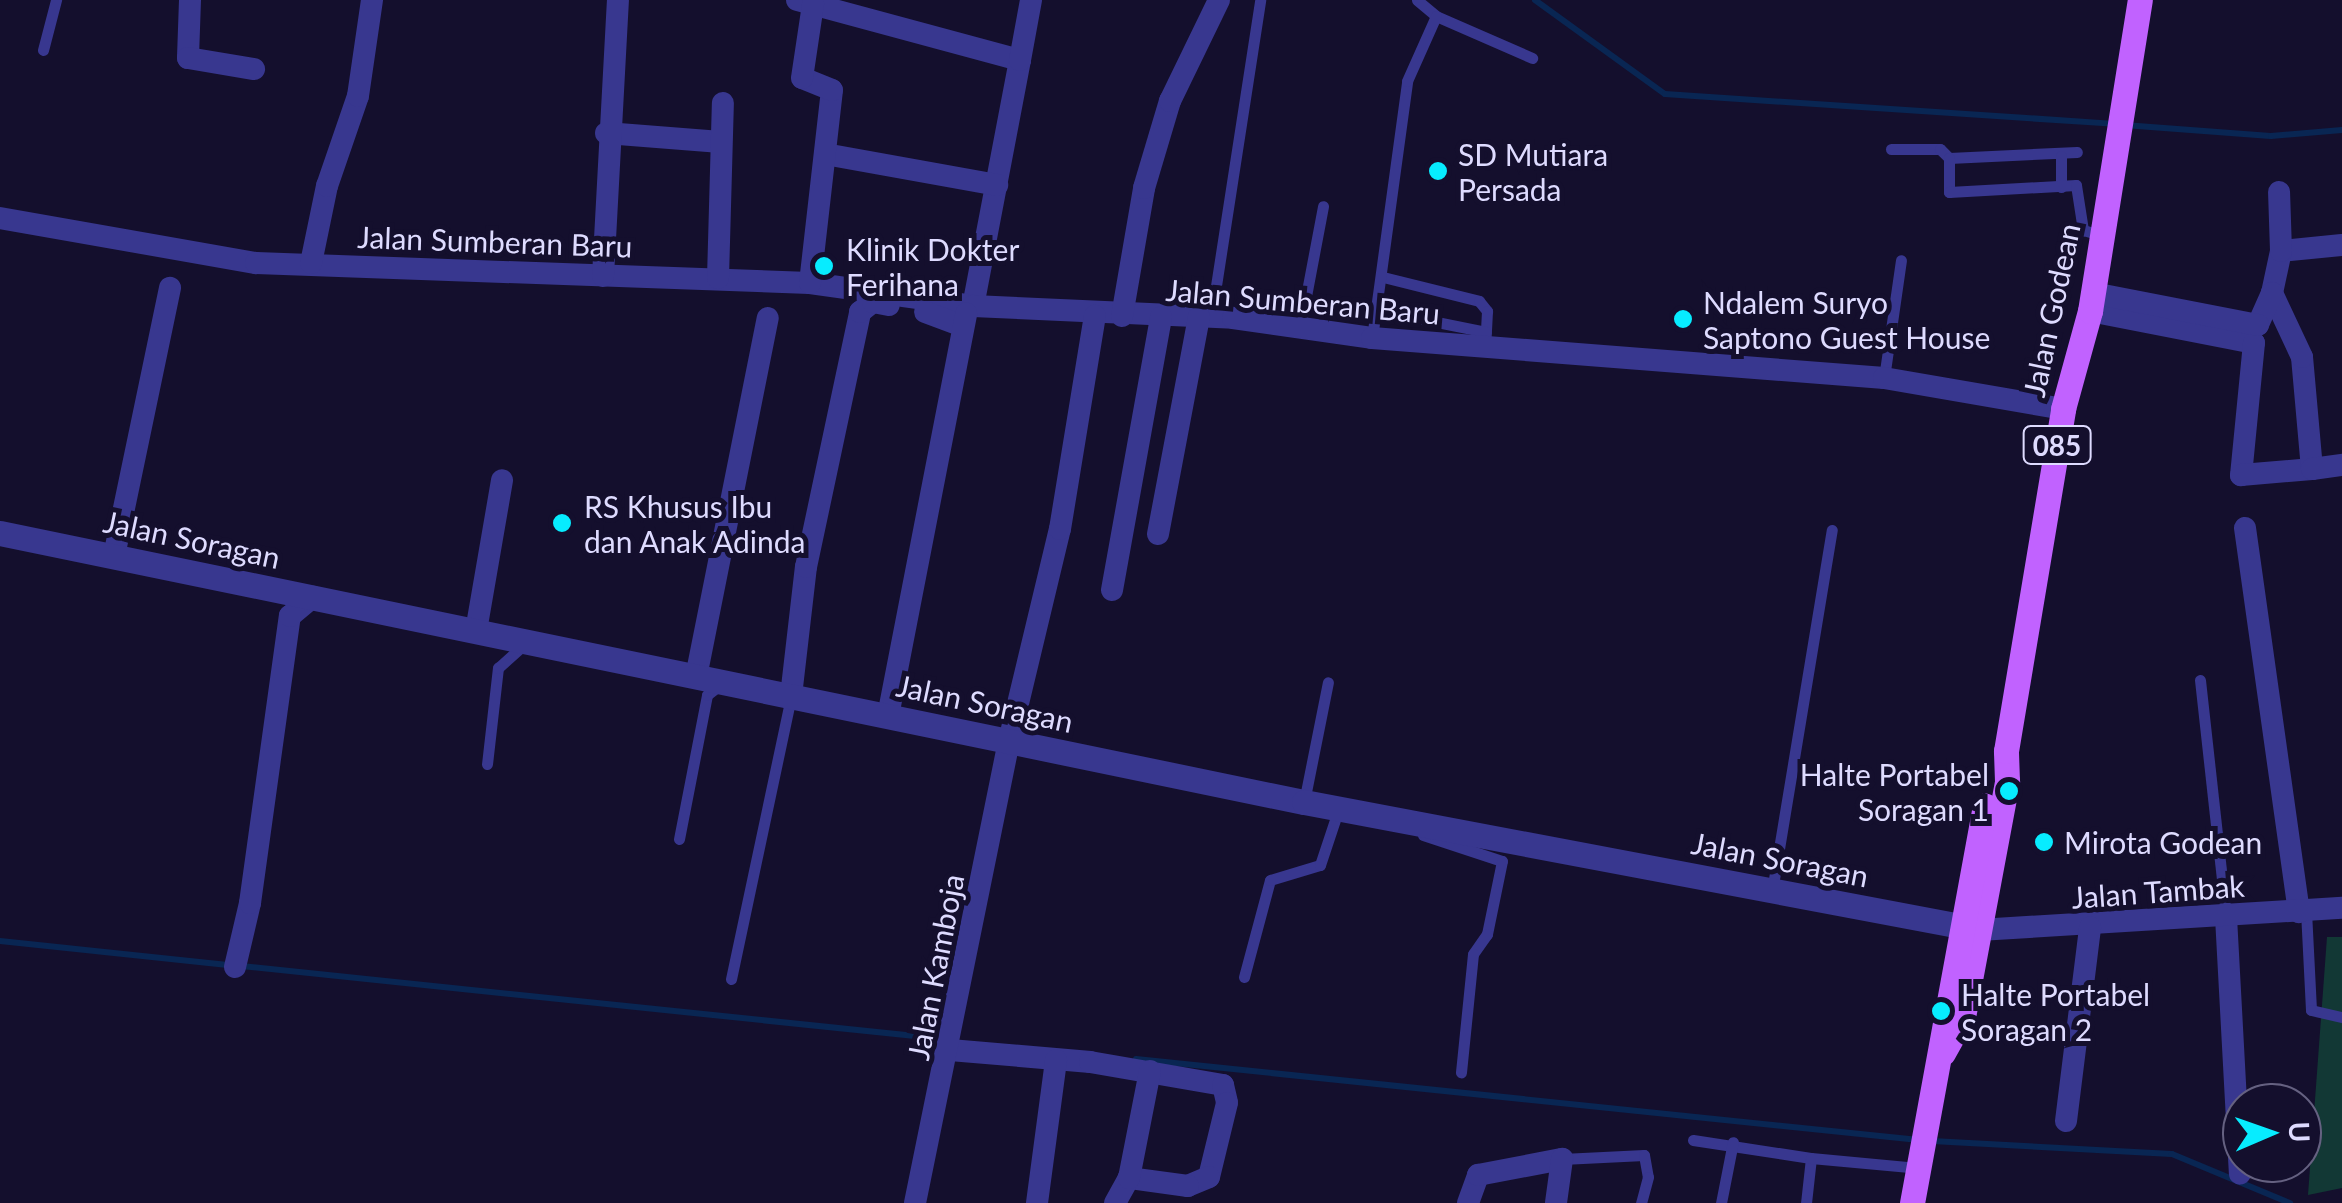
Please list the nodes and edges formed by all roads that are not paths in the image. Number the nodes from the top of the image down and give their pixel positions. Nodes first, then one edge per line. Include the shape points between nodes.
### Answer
1 (56, 0) edge
2 (190, 0) edge
3 (372, 0) edge
4 (618, 0) edge
5 (1031, 0) edge
6 (1219, 0) edge
7 (1260, 0) edge
8 (1417, 0) edge
9 (2140, 0) edge
10 (806, 1) edge
11 (1436, 16) junction
12 (42, 50) dead end
13 (1532, 58) dead end
14 (1020, 60) junction
15 (254, 69) dead end
16 (723, 103) dead end
17 (606, 133) junction
18 (720, 142) junction
19 (1891, 149) dead end
20 (2078, 152) dead end
21 (825, 154) junction
22 (2060, 156) junction
23 (1949, 158) junction
24 (997, 185) junction
25 (2061, 187) junction
26 (2280, 192) dead end
27 (1324, 206) dead end
28 (0, 218) edge
29 (2102, 236) junction
30 (2342, 245) edge
31 (2281, 251) junction
32 (1901, 260) dead end
33 (311, 263) junction
34 (603, 276) junction
35 (718, 278) junction
36 (1382, 278) junction
37 (810, 284) junction
38 (170, 288) dead end
39 (2272, 294) junction
40 (2092, 302) junction
41 (968, 312) junction
42 (1095, 316) junction
43 (1122, 316) junction
44 (1205, 317) junction
45 (768, 318) dead end
46 (1160, 318) junction
47 (1375, 321) junction
48 (1300, 328) junction
49 (1485, 338) junction
50 (1884, 378) junction
51 (2063, 409) junction
52 (2342, 465) edge
53 (2312, 469) junction
54 (502, 480) dead end
55 (2244, 528) dead end
56 (1832, 530) dead end
57 (0, 533) edge
58 (1158, 534) dead end
59 (114, 556) junction
60 (1112, 590) dead end
61 (313, 598) junction
62 (476, 631) junction
63 (527, 642) junction
64 (696, 676) junction
65 (2200, 680) dead end
66 (723, 682) junction
67 (1328, 682) dead end
68 (792, 696) junction
69 (888, 716) junction
70 (1009, 741) junction
71 (487, 764) dead end
72 (1304, 802) junction
73 (1340, 808) junction
74 (679, 839) dead end
75 (1772, 892) junction
76 (2342, 908) edge
77 (2302, 911) junction
78 (2226, 917) junction
79 (2090, 927) junction
80 (1969, 928) junction
81 (235, 967) dead end
82 (1244, 978) dead end
83 (731, 979) dead end
84 (2342, 1017) edge
85 (952, 1038) junction
86 (1056, 1060) junction
87 (1150, 1071) junction
88 (1461, 1072) dead end
89 (2235, 1083) edge
90 (2066, 1121) dead end
91 (1693, 1140) dead end
92 (1733, 1142) junction
93 (1921, 1154) junction
94 (1562, 1158) junction
95 (1811, 1158) junction
96 (1129, 1178) junction
97 (915, 1203) edge
98 (1036, 1203) edge
99 (1115, 1203) edge
100 (1468, 1203) edge
101 (1556, 1203) edge
102 (1641, 1203) edge
103 (1720, 1203) edge
104 (1806, 1203) edge
105 (1912, 1203) edge

1 - 12 lane
2 - 15 street via 188,58
3 - 33 street via 358,96 327,186
4 - 17 street
5 - 14 street
6 - 43 street via 1170,101 1144,188
7 - 44 lane
8 - 11 lane
9 - 29 main road, Jalan Godean / 085
10 - 14 street
10 - 21 street via 802,78 832,90
11 - 13 lane
11 - 36 lane via 1407,81 1391,166
14 - 24 street
16 - 18 street
17 - 18 street
17 - 34 street
18 - 35 street
19 - 23 lane via 1940,148
20 - 22 lane
21 - 24 street
21 - 37 street
22 - 23 lane
22 - 25 lane
23 - 25 lane via 1949,192
24 - 41 street
25 - 29 lane via 2080,188 2080,223
26 - 31 street
27 - 48 lane
28 - 33 street, Jalan Sumberan Baru via 168,251
29 - 40 main road, Jalan Godean / 085
30 - 31 street
31 - 39 street
32 - 50 lane
33 - 34 street, Jalan Sumberan Baru
34 - 35 street, Jalan Sumberan Baru
35 - 37 street, Jalan Sumberan Baru
36 - 47 lane
36 - 49 lane via 1479,301 1487,311
37 - 41 street, Jalan Sumberan Baru
38 - 59 street
39 - 40 street via 2258,325
39 - 53 street via 2302,358
40 - 51 main road, Jalan Godean / 085
40 - 53 street via 2254,343 2241,474
41 - 42 street, Jalan Sumberan Baru
41 - 68 street via 950,317 873,302 860,312 793,660
41 - 69 street
42 - 43 street, Jalan Sumberan Baru
42 - 70 street, Jalan Kamboja via 1060,530
43 - 46 street, Jalan Sumberan Baru
44 - 46 street, Jalan Sumberan Baru
44 - 48 street, Jalan Sumberan Baru
44 - 58 street
45 - 64 street
46 - 60 street
47 - 48 street, Jalan Sumberan Baru
47 - 49 street, Jalan Sumberan Baru
49 - 50 street, Jalan Sumberan Baru
50 - 51 street, Jalan Sumberan Baru
51 - 80 main road, Jalan Godean / 085 via 2006,751 2007,781
52 - 53 street
54 - 62 street
55 - 77 street
56 - 75 lane
57 - 59 street, Jalan Soragan
59 - 61 street, Jalan Soragan
61 - 62 street, Jalan Soragan
61 - 81 street via 290,616
62 - 63 street, Jalan Soragan
63 - 64 street, Jalan Soragan
63 - 71 lane via 498,668
64 - 66 street, Jalan Soragan
65 - 78 lane
66 - 68 street, Jalan Soragan
66 - 74 lane via 707,696
67 - 72 lane
68 - 69 street, Jalan Soragan
68 - 83 lane
69 - 70 street, Jalan Soragan
70 - 72 street, Jalan Soragan
70 - 85 street, Jalan Kamboja
72 - 73 street, Jalan Soragan
73 - 75 street, Jalan Soragan
73 - 82 lane via 1320,865 1270,880
73 - 88 lane via 1502,861 1487,934 1473,954
75 - 80 street, Jalan Soragan
76 - 77 street, Jalan Tambak
77 - 78 street, Jalan Tambak
77 - 84 lane via 2310,1010
78 - 79 street, Jalan Tambak
78 - 89 street
79 - 80 street, Jalan Tambak
79 - 90 street
80 - 93 main road, Jalan Godean / 085 via 1963,1017 1944,1053
85 - 86 street
85 - 97 street, Jalan Kamboja
86 - 87 street
86 - 98 street
87 - 96 street
87 - 96 street via 1225,1088 1218,1156 1213,1173 1188,1186
91 - 92 lane
92 - 95 lane
92 - 103 lane
93 - 95 lane
93 - 105 main road
94 - 100 street via 1478,1175
94 - 101 street
94 - 102 lane via 1644,1155 1648,1177
95 - 104 lane
96 - 99 street

